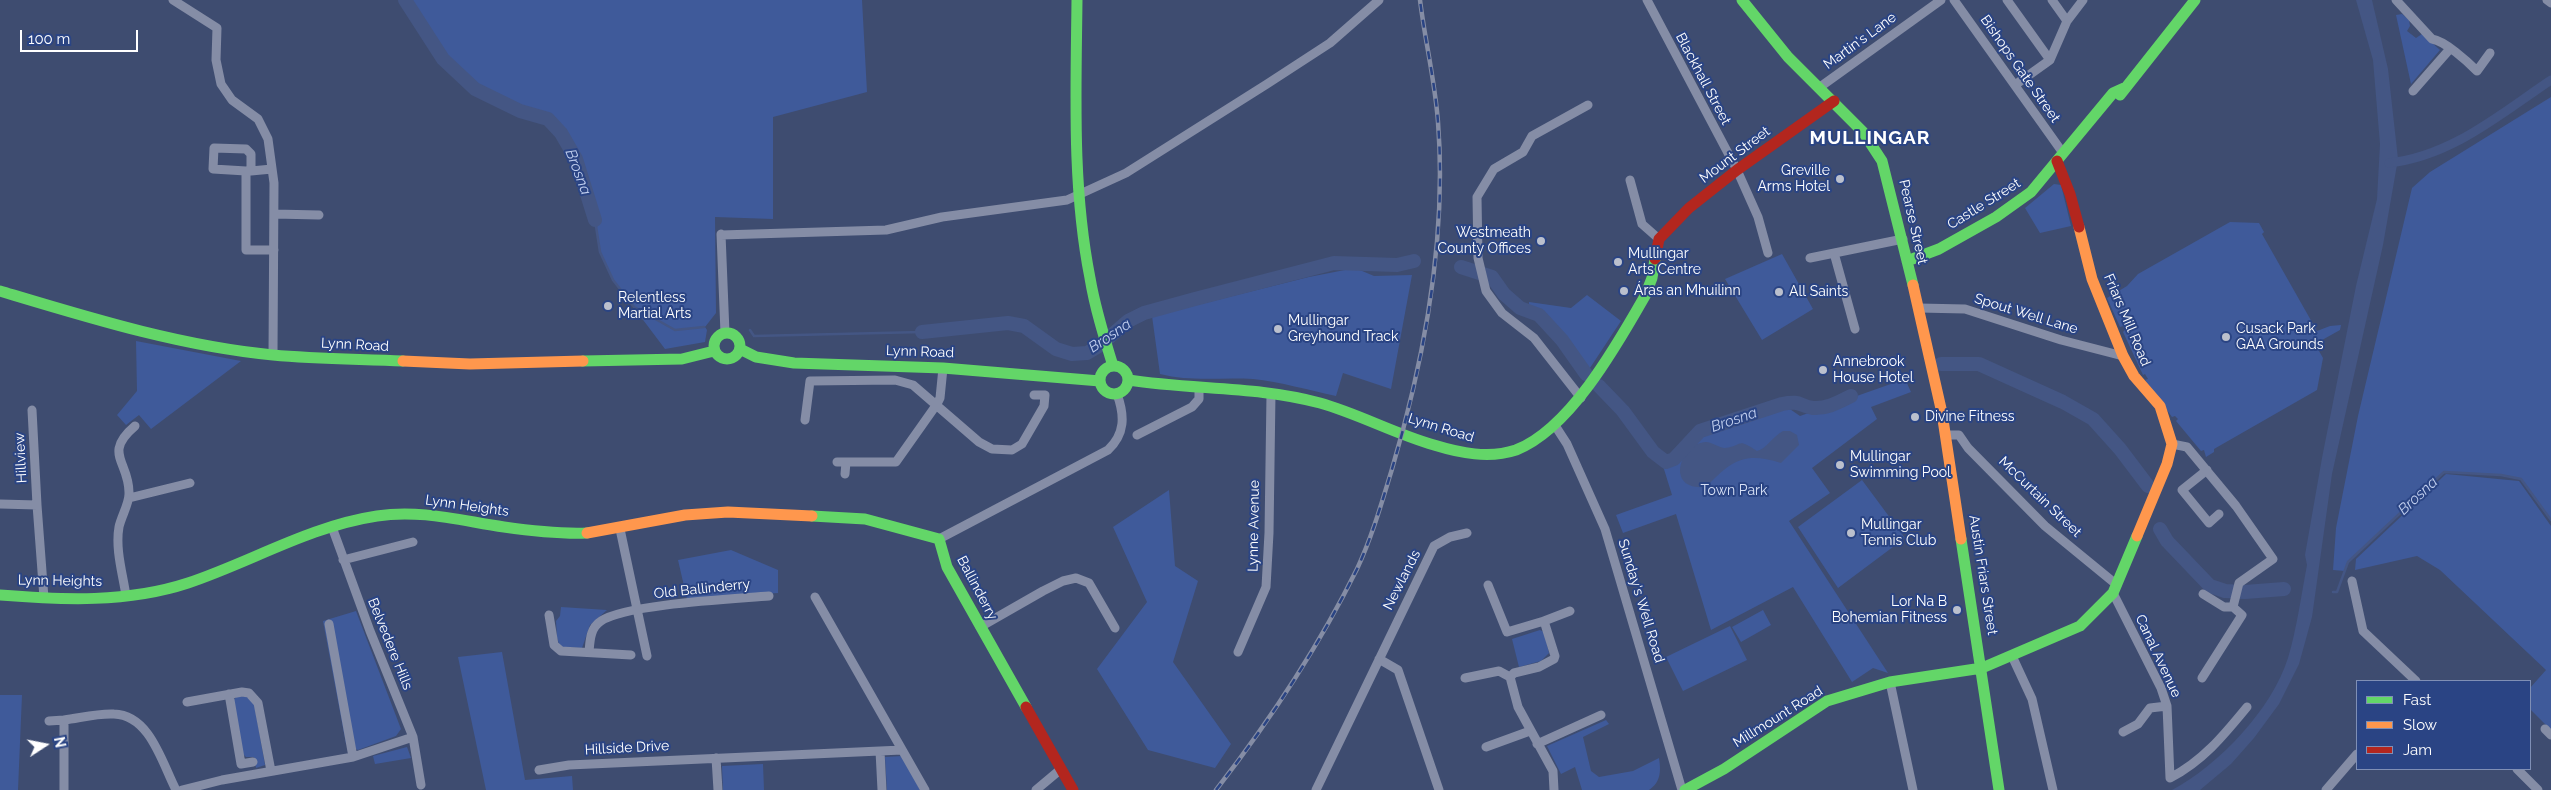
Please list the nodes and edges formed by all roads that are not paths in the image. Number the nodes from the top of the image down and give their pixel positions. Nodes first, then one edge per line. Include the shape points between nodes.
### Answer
1 (173, 0) edge
2 (1078, 0) edge
3 (1379, 0) edge
4 (1646, 0) edge
5 (1742, 0) edge
6 (1941, 0) edge
7 (1954, 0) edge
8 (2007, 0) edge
9 (2052, 0) edge
10 (2082, 0) edge
11 (2195, 0) edge
12 (2396, 0) edge
13 (2548, 0) edge
14 (2551, 3) edge
15 (2067, 21) junction
16 (2450, 50) junction
17 (2490, 53) dead end
18 (2050, 60) junction
19 (2016, 85) junction
20 (1820, 86) junction
21 (2413, 91) dead end
22 (1834, 101) junction
23 (1588, 105) dead end
24 (2060, 157) junction
25 (272, 169) junction
26 (1737, 170) junction
27 (1630, 180) dead end
28 (1078, 196) junction
29 (274, 214) junction
30 (319, 215) dead end
31 (1659, 239) junction
32 (1903, 239) junction
33 (274, 250) junction
34 (1768, 253) dead end
35 (1834, 253) junction
36 (1810, 258) dead end
37 (1907, 261) junction
38 (0, 291) edge
39 (1919, 308) junction
40 (1855, 328) dead end
41 (725, 333) junction
42 (740, 350) junction
43 (714, 351) junction
44 (273, 355) junction
45 (2123, 356) junction
46 (1113, 366) junction
47 (1932, 366) joint
48 (943, 368) junction
49 (1129, 380) junction
50 (1100, 381) junction
51 (1199, 390) junction
52 (1117, 394) junction
53 (1271, 394) junction
54 (1034, 395) dead end
55 (1581, 398) junction
56 (937, 404) junction
57 (32, 410) dead end
58 (805, 420) dead end
59 (135, 426) dead end
60 (1556, 427) junction
61 (1142, 429) dead end
62 (1946, 435) junction
63 (2172, 444) junction
64 (2207, 470) junction
65 (845, 474) dead end
66 (190, 483) dead end
67 (129, 498) junction
68 (0, 504) edge
69 (37, 505) junction
70 (2219, 514) dead end
71 (332, 526) junction
72 (620, 529) junction
73 (1467, 533) dead end
74 (939, 539) junction
75 (413, 542) dead end
76 (343, 560) junction
77 (2352, 581) dead end
78 (1488, 585) dead end
79 (2115, 589) junction
80 (2203, 594) dead end
81 (0, 595) edge
82 (126, 596) junction
83 (768, 596) dead end
84 (815, 597) dead end
85 (44, 598) junction
86 (2232, 607) junction
87 (638, 610) junction
88 (1570, 611) dead end
89 (549, 615) dead end
90 (1544, 621) junction
91 (329, 624) dead end
92 (980, 627) junction
93 (1115, 628) dead end
94 (589, 652) junction
95 (1238, 652) dead end
96 (631, 654) dead end
97 (646, 656) dead end
98 (2012, 656) junction
99 (1379, 659) junction
100 (1982, 668) junction
101 (1510, 677) junction
102 (1465, 678) dead end
103 (2202, 678) dead end
104 (2415, 680) edge
105 (1890, 682) junction
106 (229, 694) junction
107 (187, 702) dead end
108 (2167, 706) junction
109 (2247, 708) dead end
110 (1602, 715) dead end
111 (64, 720) junction
112 (49, 721) dead end
113 (1530, 731) junction
114 (2123, 732) dead end
115 (412, 737) junction
116 (1537, 744) junction
117 (1486, 748) dead end
118 (902, 750) junction
119 (880, 751) junction
120 (2356, 755) edge
121 (353, 757) junction
122 (716, 758) junction
123 (253, 762) dead end
124 (1061, 769) junction
125 (539, 770) dead end
126 (2518, 770) edge
127 (271, 771) junction
128 (422, 785) dead end
129 (214, 786) edge
130 (64, 790) edge
131 (176, 790) edge
132 (182, 790) edge
133 (718, 790) edge
134 (882, 790) edge
135 (925, 790) edge
136 (1036, 790) edge
137 (1073, 790) edge
138 (1316, 790) edge
139 (1439, 790) edge
140 (1554, 790) edge
141 (1684, 790) edge
142 (1913, 790) edge
143 (1999, 790) edge
144 (2054, 790) edge
145 (2326, 790) edge
146 (2538, 790) edge

1 - 25 street via 217,28 216,60 221,84 232,100 258,119 268,139
2 - 28 street via 1075,96
3 - 28 street via 1330,43 1126,173
4 - 26 street, Blackhall Street
5 - 20 street, Pearse Street via 1788,57
6 - 20 street, Martin's Lane
7 - 19 street, Bishops Gate Street
8 - 18 street
9 - 15 street
10 - 15 street
11 - 24 street, Castle Street via 2118,98 2076,146
12 - 16 street via 2432,39 2440,40
13 - 14 street
15 - 18 street
16 - 17 street via 2461,55 2477,71
16 - 21 street
18 - 19 street
19 - 24 street, Bishops Gate Street
20 - 22 street, Pearse Street
22 - 26 street, Mount Street
22 - 32 street, Pearse Street via 1863,132 1882,162
23 - 55 street via 1532,136 1524,152 1494,169 1477,197 1478,258 1486,291 1502,314 1534,338
24 - 37 street, Castle Street via 2031,192 1996,217 1940,249
24 - 45 street, Friars Mill Road via 2092,279
25 - 29 street
25 - 33 street via 251,171 251,154 246,149 214,148 213,170 246,171 246,250
26 - 31 street, Mount Street via 1689,208
26 - 34 street, Blackhall Street via 1758,218
27 - 31 street via 1642,224
28 - 41 street via 942,217 886,230 721,235
28 - 46 street via 1089,282
29 - 30 street
29 - 33 street
31 - 55 street, Lynn Road via 1652,278 1645,296
32 - 35 street
32 - 37 street, Pearse Street
33 - 44 street
35 - 36 street
35 - 40 street
37 - 39 street, Pearse Street
38 - 44 street, Lynn Road via 173,339
39 - 45 street, Spout Well Lane via 1965,309
39 - 47 street, Pearse Street
41 - 42 street via 736,336
41 - 43 street via 716,339
42 - 43 street via 729,360 718,357
42 - 48 street, Lynn Road via 756,357 794,363
43 - 44 street, Lynn Road via 682,359 470,364
45 - 63 street, Friars Mill Road via 2134,376 2160,406
46 - 49 street via 1126,371
46 - 50 street via 1102,373
47 - 62 street, Austin Friars Street
48 - 50 street, Lynn Road
48 - 56 street
49 - 51 street, Lynn Road
49 - 52 street via 1125,389
50 - 52 street via 1108,393
51 - 53 street, Lynn Road
51 - 61 street via 1199,399 1192,407
52 - 74 street via 1122,430 1108,450
53 - 60 street, Lynn Road via 1322,403 1431,443 1471,454 1507,452 1541,438
53 - 95 street, Lynne Avenue via 1270,533 1266,586
54 - 56 street via 1045,395 1044,406 1022,444 1012,450 992,449 979,442
55 - 60 street, Lynn Road
56 - 58 street via 914,385 895,380 810,381
56 - 65 street via 896,462 841,462
57 - 69 street, Hillview
59 - 67 street via 119,444
60 - 141 street, Sunday's Well Road via 1568,444 1605,529
62 - 79 street, McCurtain Street via 1959,434 1968,448 2045,526 2110,581
62 - 100 street, Austin Friars Street
63 - 64 street via 2187,447
63 - 79 street via 2156,492
64 - 70 street via 2182,490 2209,523
64 - 86 street via 2273,559 2239,583
66 - 67 street
67 - 82 street via 119,529
68 - 69 street, Hillview
69 - 85 street, Hillview
71 - 72 street, Lynn Heights via 358,519 427,514 540,532 594,533
71 - 76 street, Belvedere Hills
71 - 82 street, Lynn Heights via 188,581
72 - 74 street, Lynn Heights via 685,515 728,512 865,519
72 - 87 street, Old Ballinderry
73 - 99 street, Newlands via 1450,537 1434,546
74 - 92 street, Ballinderry via 947,567
75 - 76 street
76 - 115 street, Belvedere Hills
77 - 104 street via 2363,631
78 - 90 street via 1507,632
79 - 98 street via 2080,626
79 - 108 street, Canal Avenue
80 - 86 street via 2224,607
81 - 85 street, Lynn Heights
82 - 85 street, Lynn Heights
83 - 87 street, Old Ballinderry
84 - 118 street
86 - 103 street via 2242,615
87 - 94 street via 600,622 591,632
87 - 97 street, Old Ballinderry
88 - 90 street
89 - 94 street via 554,645 561,651
90 - 101 street via 1554,658
91 - 121 street
92 - 93 street via 1043,591 1076,578 1089,583
92 - 124 street, Ballinderry
94 - 96 street
98 - 100 street
98 - 144 street via 2032,699
99 - 138 street, Newlands
99 - 139 street via 1398,670
100 - 105 street, Millmount Road
100 - 143 street, Austin Friars Street
101 - 102 street via 1499,671
101 - 113 street via 1518,707
105 - 141 street, Millmount Road via 1827,701 1724,769
105 - 142 street
106 - 107 street
106 - 123 street via 241,764
106 - 127 street via 249,693 258,703
108 - 109 street, Canal Avenue via 2170,778 2189,768 2220,740
108 - 114 street via 2150,708 2138,724
110 - 116 street
111 - 112 street
111 - 130 street
111 - 131 street via 115,714 134,718 146,730
113 - 116 street
113 - 117 street
115 - 121 street
115 - 128 street, Belvedere Hills
116 - 140 street via 1552,771
118 - 119 street, Hillside Drive
118 - 135 street
119 - 122 street, Hillside Drive
119 - 134 street
120 - 145 street
121 - 127 street
122 - 125 street, Hillside Drive via 569,765
122 - 133 street
124 - 136 street
124 - 137 street, Ballinderry
126 - 146 street
127 - 129 street
129 - 132 street

